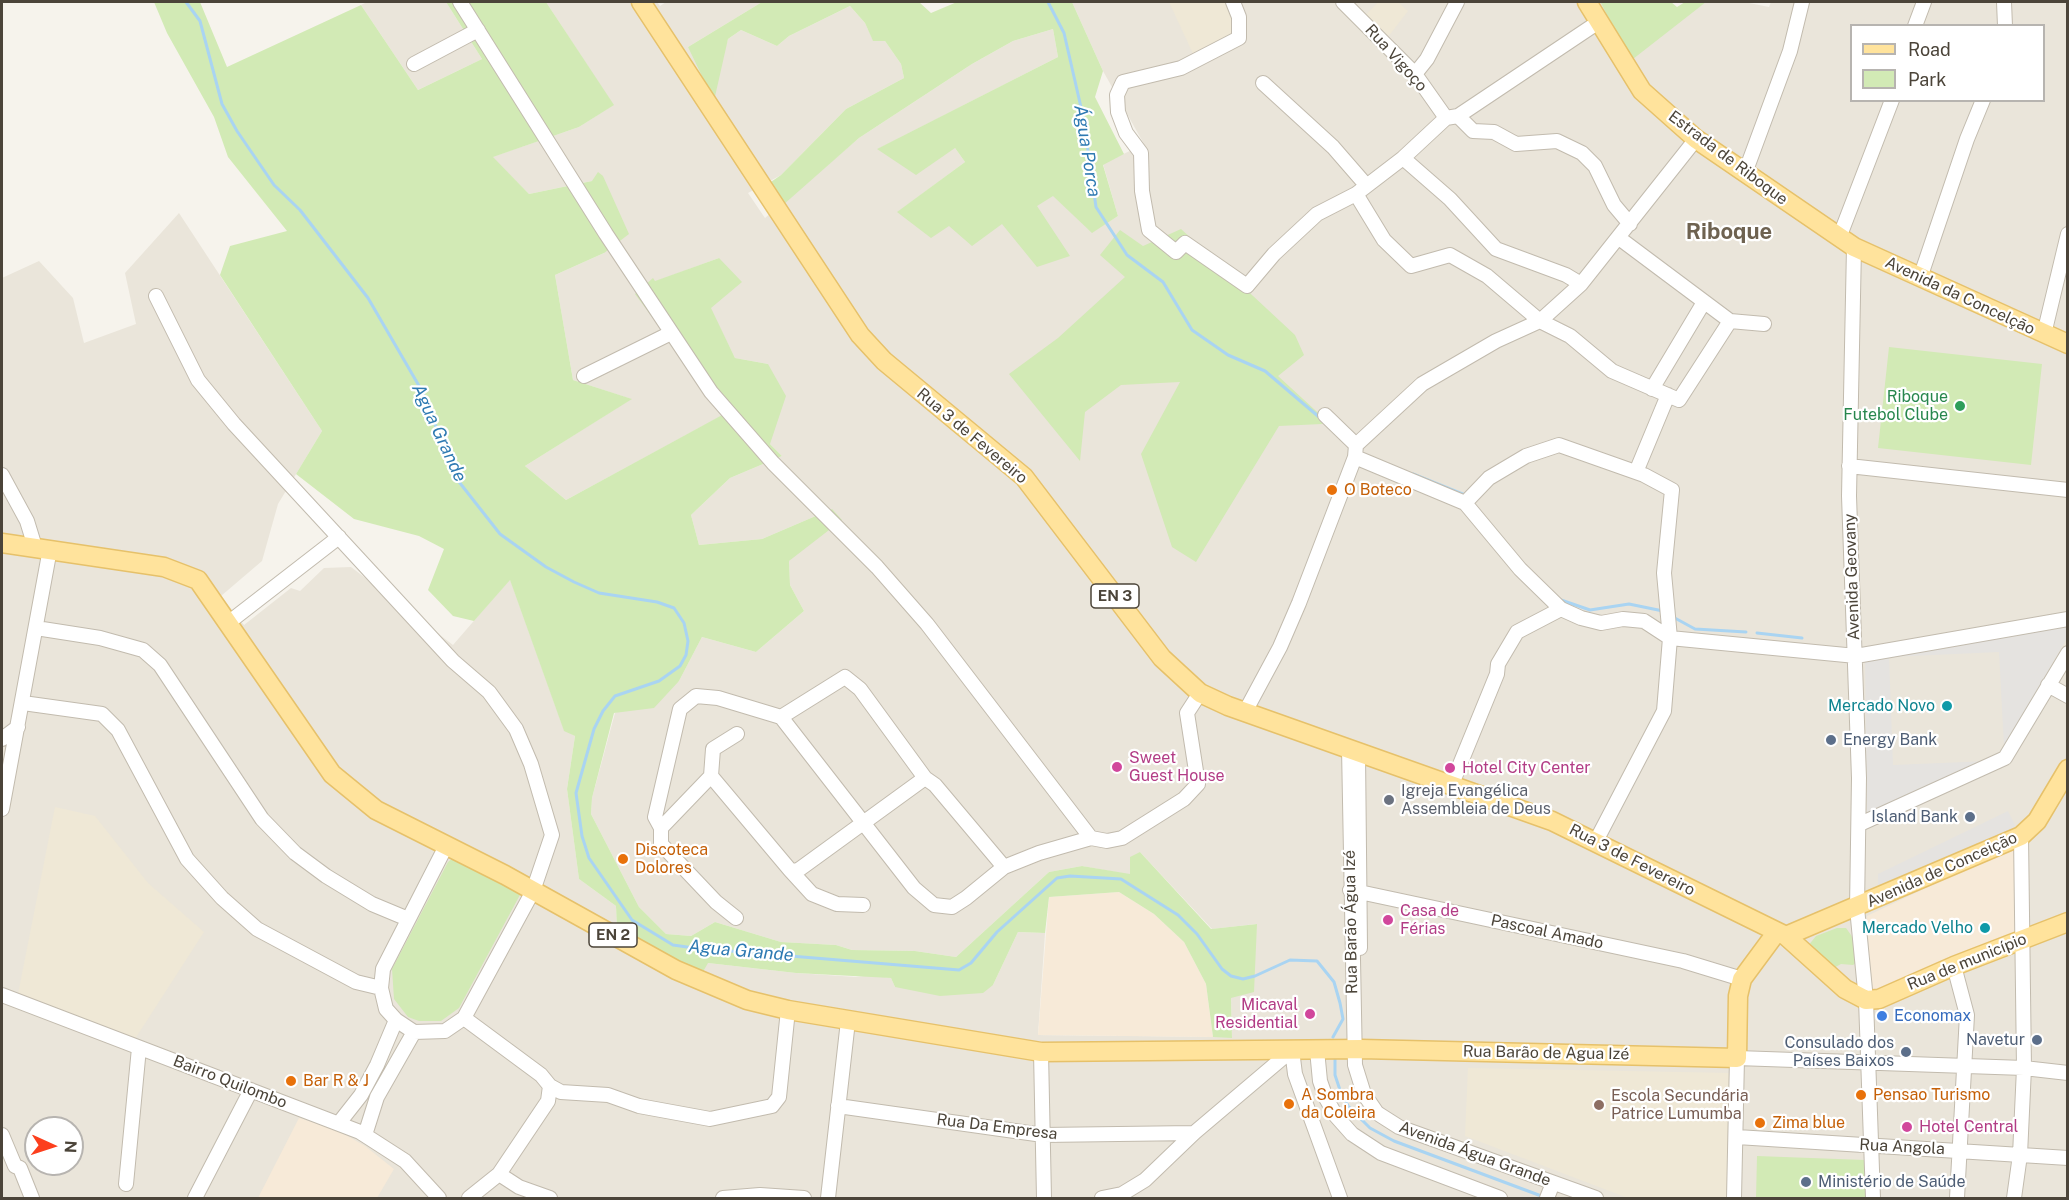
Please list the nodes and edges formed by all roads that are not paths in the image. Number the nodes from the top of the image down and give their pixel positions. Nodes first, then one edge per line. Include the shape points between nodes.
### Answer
1 (460, 2) edge
2 (641, 2) edge
3 (1233, 2) edge
4 (1343, 2) edge
5 (1457, 2) edge
6 (1587, 2) edge
7 (1802, 2) edge
8 (1924, 2) edge
9 (2004, 2) edge
10 (1600, 21) junction
11 (1916, 24) edge
12 (2005, 24) edge
13 (478, 30) junction
14 (414, 64) dead end
15 (1415, 74) junction
16 (1263, 83) dead end
17 (1891, 102) edge
18 (1982, 102) edge
19 (1452, 117) junction
20 (1696, 139) junction
21 (1403, 158) junction
22 (1745, 173) junction
23 (1361, 190) junction
24 (1630, 224) junction
25 (2067, 234) edge
26 (1619, 238) junction
27 (1846, 243) junction
28 (1920, 278) junction
29 (1581, 284) junction
30 (156, 296) dead end
31 (1704, 302) junction
32 (1540, 321) junction
33 (1730, 321) junction
34 (1764, 324) dead end
35 (672, 333) junction
36 (2044, 334) junction
37 (2067, 344) edge
38 (584, 376) dead end
39 (1652, 389) junction
40 (1668, 395) junction
41 (1325, 415) dead end
42 (1355, 451) junction
43 (1849, 466) junction
44 (1636, 472) junction
45 (2, 475) edge
46 (2067, 490) edge
47 (1465, 503) junction
48 (339, 537) junction
49 (2, 543) edge
50 (43, 548) junction
51 (1561, 609) junction
52 (2067, 619) edge
53 (228, 623) junction
54 (36, 628) junction
55 (1670, 638) junction
56 (2067, 652) edge
57 (1856, 656) junction
58 (2048, 685) junction
59 (1200, 693) junction
60 (2067, 696) edge
61 (23, 703) junction
62 (1245, 712) junction
63 (781, 717) junction
64 (18, 727) junction
65 (737, 734) dead end
66 (2, 739) edge
67 (1353, 751) junction
68 (2067, 769) edge
69 (711, 776) junction
70 (926, 778) junction
71 (1452, 784) junction
72 (2, 809) edge
73 (862, 824) junction
74 (1860, 824) junction
75 (661, 828) junction
76 (2021, 836) junction
77 (1091, 838) junction
78 (1596, 841) junction
79 (446, 846) junction
80 (1004, 867) junction
81 (790, 870) junction
82 (533, 891) junction
83 (1355, 892) junction
84 (863, 905) dead end
85 (1857, 908) junction
86 (736, 918) dead end
87 (408, 919) junction
88 (2067, 922) edge
89 (1781, 935) junction
90 (2024, 939) junction
91 (1954, 966) junction
92 (1742, 980) junction
93 (381, 988) junction
94 (2, 995) edge
95 (1866, 1000) junction
96 (788, 1010) junction
97 (464, 1018) junction
98 (396, 1020) junction
99 (848, 1021) junction
100 (414, 1032) junction
101 (139, 1048) junction
102 (1358, 1049) junction
103 (1292, 1050) junction
104 (1317, 1050) junction
105 (1041, 1052) junction
106 (1737, 1058) junction
107 (1870, 1063) junction
108 (1964, 1066) junction
109 (2024, 1068) junction
110 (2067, 1073) edge
111 (550, 1086) junction
112 (251, 1090) junction
113 (1364, 1094) joint
114 (838, 1106) junction
115 (339, 1123) junction
116 (1194, 1133) junction
117 (2, 1135) edge
118 (365, 1135) junction
119 (1043, 1135) junction
120 (1737, 1137) junction
121 (1872, 1146) junction
122 (1959, 1150) junction
123 (2020, 1155) junction
124 (2067, 1158) edge
125 (498, 1174) junction
126 (126, 1184) dead end
127 (1550, 1190) edge
128 (740, 1197) edge
129 (32, 1198) edge
130 (195, 1198) edge
131 (439, 1198) edge
132 (469, 1198) edge
133 (550, 1198) edge
134 (723, 1198) edge
135 (804, 1198) edge
136 (828, 1198) edge
137 (1044, 1198) edge
138 (1102, 1198) edge
139 (1340, 1198) edge
140 (1500, 1198) edge
141 (1596, 1198) edge
142 (1734, 1198) edge
143 (1873, 1198) edge
144 (1957, 1198) edge
145 (2014, 1198) edge

1 - 13 street
2 - 59 main road, Rua 3 de Fevereiro / EN 3 via 860,335 884,361 1024,477 1162,658
3 - 23 street via 1239,17 1239,38 1181,68 1123,82 1117,95 1126,133 1141,153 1149,230 1176,252 1185,243 1247,286 1317,214
4 - 15 street, Rua Vigoço
5 - 15 street
6 - 10 main road, Estrada de Riboque
7 - 22 street via 1786,62
8 - 11 street
9 - 12 street
10 - 19 street
10 - 20 main road, Estrada de Riboque via 1642,92
13 - 14 street
13 - 35 street
15 - 19 street, Rua Vigoço
16 - 23 street via 1333,147
17 - 27 street, Avenida Geovany
18 - 28 street
19 - 21 street
19 - 24 street via 1473,131 1494,132 1516,144 1557,141 1582,153 1595,166 1614,205
20 - 22 main road, Estrada de Riboque
20 - 24 street
21 - 23 street
21 - 29 street via 1496,249
22 - 27 main road, Estrada de Riboque
23 - 32 street via 1384,240 1411,266 1450,255 1487,276
24 - 26 street
25 - 36 street
26 - 29 street
26 - 31 street
27 - 28 main road, Avenida da Concelção
27 - 43 street, Avenida Geovany
28 - 36 main road, Avenida da Concelção
29 - 32 street
30 - 48 street via 198,380
31 - 33 street
31 - 39 street
32 - 39 street via 1570,336 1612,371
32 - 42 street via 1496,341 1422,384
33 - 34 street
33 - 40 street via 1679,400
35 - 38 street
35 - 77 street via 711,392 773,463 878,567 927,624
36 - 37 main road, Avenida da Concelção
39 - 40 street
40 - 44 street
41 - 42 street
42 - 47 street
42 - 62 street via 1290,625
43 - 46 street
43 - 57 street, Avenida Geovany
44 - 47 street via 1559,446 1526,456 1489,478
44 - 55 street via 1672,490 1664,573
45 - 50 street
47 - 51 street via 1508,555
48 - 53 street
48 - 82 street via 453,661 489,692 516,729 552,835
49 - 50 main road, EN 2
50 - 53 main road, EN 2 via 164,567 198,580
50 - 54 street
51 - 55 street via 1601,622 1644,621
51 - 71 street via 1517,632 1498,664
52 - 57 street
53 - 79 main road, EN 2 via 332,774 376,810
54 - 61 street
54 - 87 street via 100,638 143,650 160,665 262,819 295,853 372,904
55 - 57 street
55 - 78 street via 1664,711
56 - 58 street
57 - 74 street, Avenida Geovany
58 - 60 street
58 - 74 street via 2005,758
59 - 62 main road, Rua 3 de Fevereiro / EN 3
59 - 77 street via 1187,713 1198,784 1184,799 1122,838
61 - 64 street
61 - 93 street via 102,714 118,730 187,859 222,898 257,929 356,982
62 - 67 main road, Rua 3 de Fevereiro / EN 3
63 - 70 street via 845,677 860,689
63 - 73 street
63 - 75 street via 718,698 696,696 680,709 655,817
64 - 66 street
64 - 72 street
65 - 69 street via 713,749
67 - 71 main road, Rua 3 de Fevereiro / EN 3
67 - 83 street, Rua Barão Água Izé
68 - 76 main road, Avenida de Conceição via 2037,821
69 - 75 street
69 - 81 street
70 - 73 street
70 - 80 street
71 - 78 main road, Rua 3 de Fevereiro / EN 3 via 1533,812
73 - 80 street via 914,888 934,905 952,907
73 - 81 street via 797,872
74 - 85 street, Avenida Geovany
75 - 86 street via 661,844
76 - 85 main road, Avenida de Conceição
76 - 90 street
77 - 80 street via 1039,852
78 - 89 main road, Rua 3 de Fevereiro / EN 3
79 - 82 main road, EN 2
79 - 87 street
81 - 84 street via 812,894 837,904
82 - 96 main road, EN 2 via 676,970 747,1000
82 - 97 street
83 - 92 street, Pascoal Amado via 1683,961
83 - 102 street, Rua Barão Água Izé
85 - 89 main road, Avenida de Conceição
85 - 95 street, Avenida Geovany
87 - 93 street via 383,969
88 - 90 main road, Rua de município
89 - 92 main road
89 - 95 main road, Rua 3 de Fevereiro via 1845,989
90 - 91 main road, Rua de município
90 - 109 street
91 - 95 main road, Rua de município via 1879,999
91 - 108 street via 1967,1015
92 - 106 main road
93 - 98 street via 386,1009
94 - 101 street, Bairro Quilombo
95 - 107 street, Avenida Geovany
96 - 99 main road, EN 2
96 - 111 street via 779,1097 772,1106 710,1119 639,1106 608,1095 561,1092
97 - 100 street via 445,1031
97 - 111 street via 541,1075
98 - 100 street
98 - 115 street via 378,1065
99 - 105 main road, EN 2
99 - 114 street
100 - 118 street via 377,1097
101 - 112 street, Bairro Quilombo
101 - 126 street
102 - 104 main road, EN 2
102 - 106 main road, Rua Barão de Agua Izé
102 - 113 street, Rua Barão Água Izé via 1355,1065
103 - 104 main road, EN 2
103 - 105 main road, EN 2
103 - 116 street
103 - 139 street via 1295,1074
104 - 140 street, Avenida Água Grande via 1326,1098 1352,1134 1380,1153
105 - 119 street
106 - 107 street
106 - 120 street
107 - 108 street
107 - 121 street, Avenida Geovany
108 - 109 street
108 - 122 street
109 - 110 street
109 - 123 street
111 - 125 street via 548,1101
112 - 115 street, Bairro Quilombo
112 - 130 street
113 - 127 street, Avenida Água Grande via 1377,1113 1399,1127
114 - 119 street, Rua Da Empresa
114 - 136 street
115 - 118 street, Bairro Quilombo
116 - 119 street, Rua Da Empresa
116 - 138 street via 1145,1180 1122,1194
117 - 129 street
118 - 131 street, Bairro Quilombo via 405,1161
119 - 137 street
120 - 121 street, Rua Angola
120 - 142 street
121 - 122 street, Rua Angola
121 - 143 street, Avenida Geovany
122 - 123 street, Rua Angola
122 - 144 street
123 - 124 street, Rua Angola
123 - 145 street
125 - 132 street
125 - 133 street via 519,1187
127 - 141 street, Avenida Água Grande
128 - 134 street
128 - 135 street

